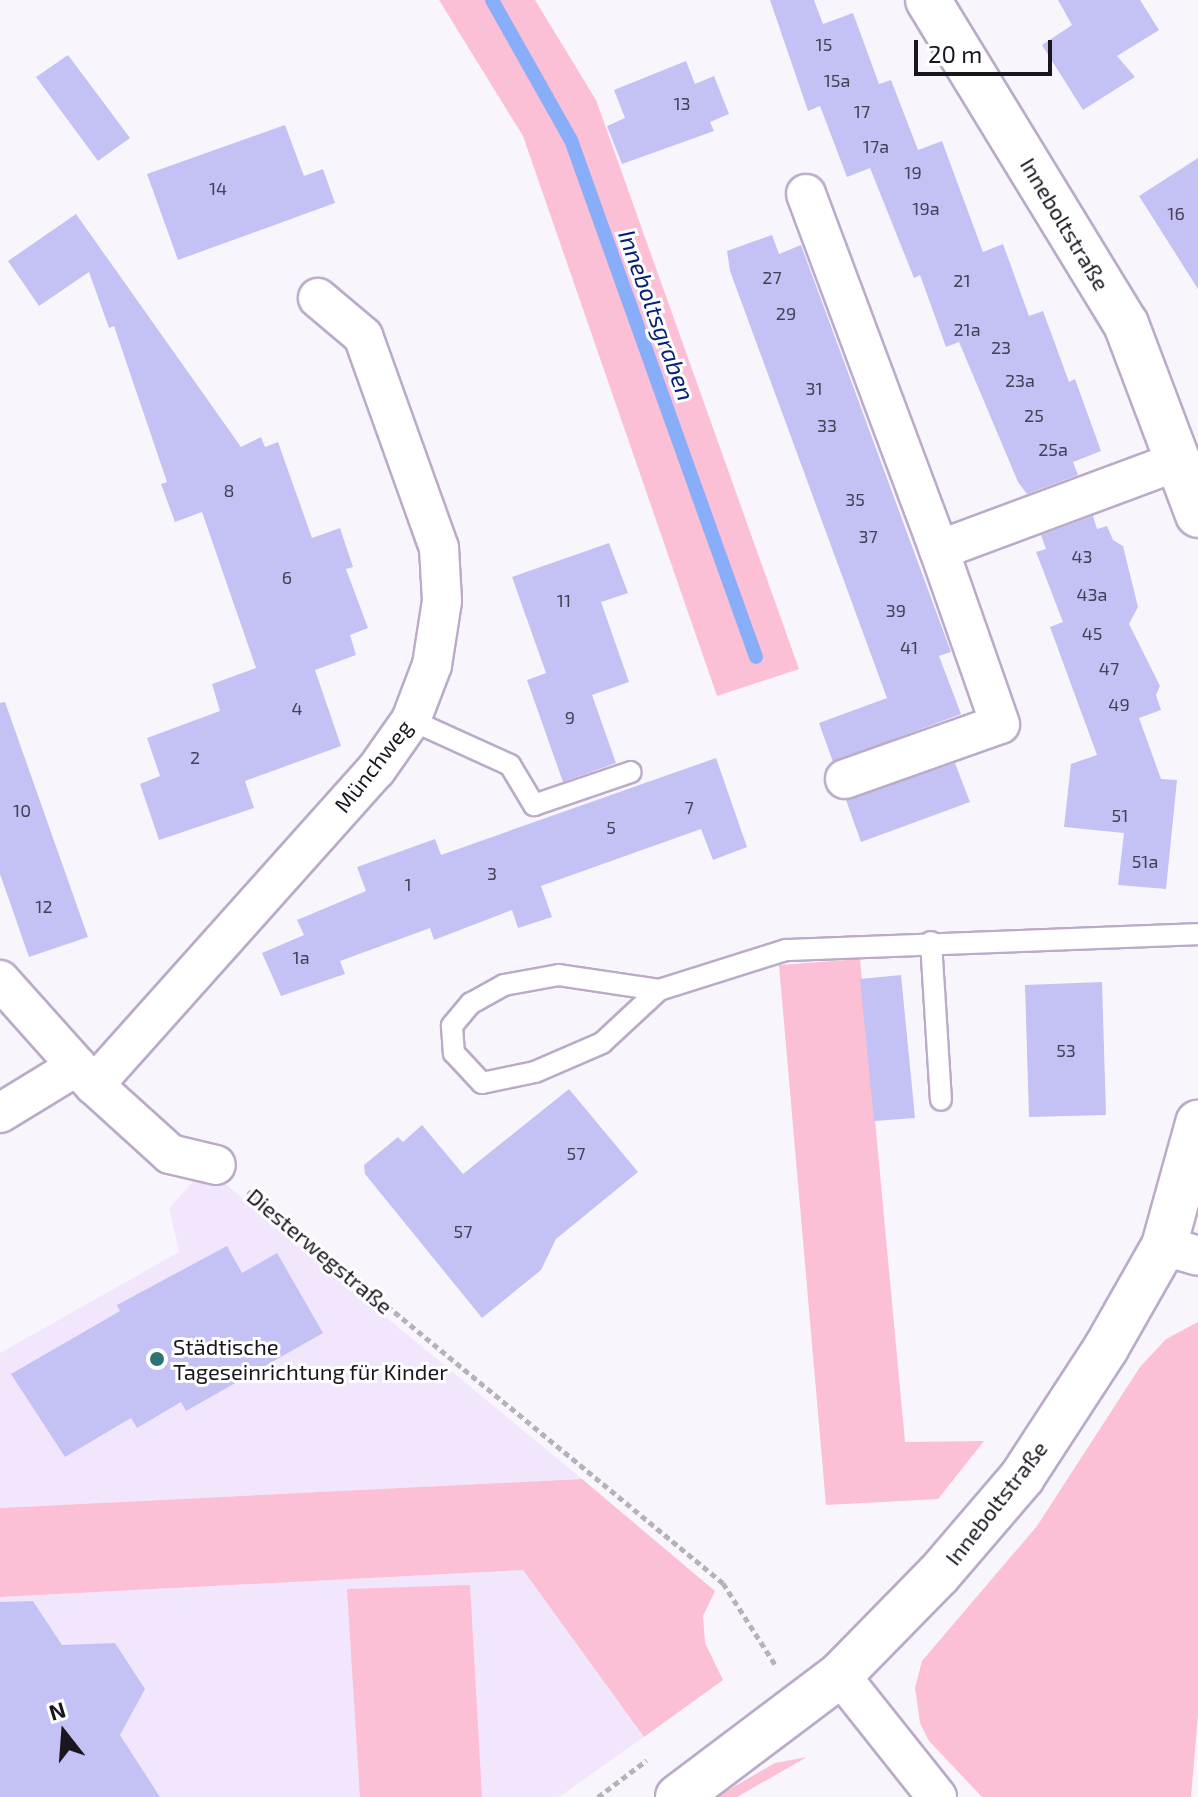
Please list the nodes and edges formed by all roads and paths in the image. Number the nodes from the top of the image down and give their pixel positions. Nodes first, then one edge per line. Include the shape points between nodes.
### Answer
1 (928, 0) edge
2 (806, 194) dead end
3 (318, 298) dead end
4 (1181, 460) junction
5 (1198, 515) edge
6 (939, 550) junction
7 (411, 720) junction
8 (631, 772) dead end
9 (845, 779) dead end
10 (1198, 934) edge
11 (931, 942) junction
12 (0, 980) edge
13 (659, 990) junction
14 (85, 1075) junction
15 (941, 1100) dead end
16 (0, 1113) edge
17 (1198, 1123) edge
18 (216, 1165) joint
19 (1181, 1251) edge
20 (840, 1675) junction
21 (800, 1704) junction
22 (678, 1797) edge
23 (937, 1797) edge

1 - 4 street, Inneboltstraße via 1126,324
2 - 6 street
3 - 7 street, Münchweg via 363,336 439,548 442,601 432,665
4 - 5 street, Inneboltstraße
4 - 6 street
6 - 9 street via 1000,724
7 - 8 lane via 510,765 534,805
7 - 14 street, Münchweg via 376,770
10 - 11 lane
11 - 13 lane via 786,950
11 - 15 lane
12 - 14 street
13 - 13 lane via 602,1043 535,1072 482,1083 454,1053 452,1026 471,1003 504,985 559,975
14 - 16 street, Münchweg
14 - 18 street via 170,1154
17 - 19 street, Inneboltstraße
18 - 21 path, Diesterwegstraße via 723,1583
19 - 20 street, Inneboltstraße via 1106,1348 1022,1477 939,1574
20 - 21 street, Inneboltstraße
20 - 23 street
21 - 22 street, Inneboltstraße

